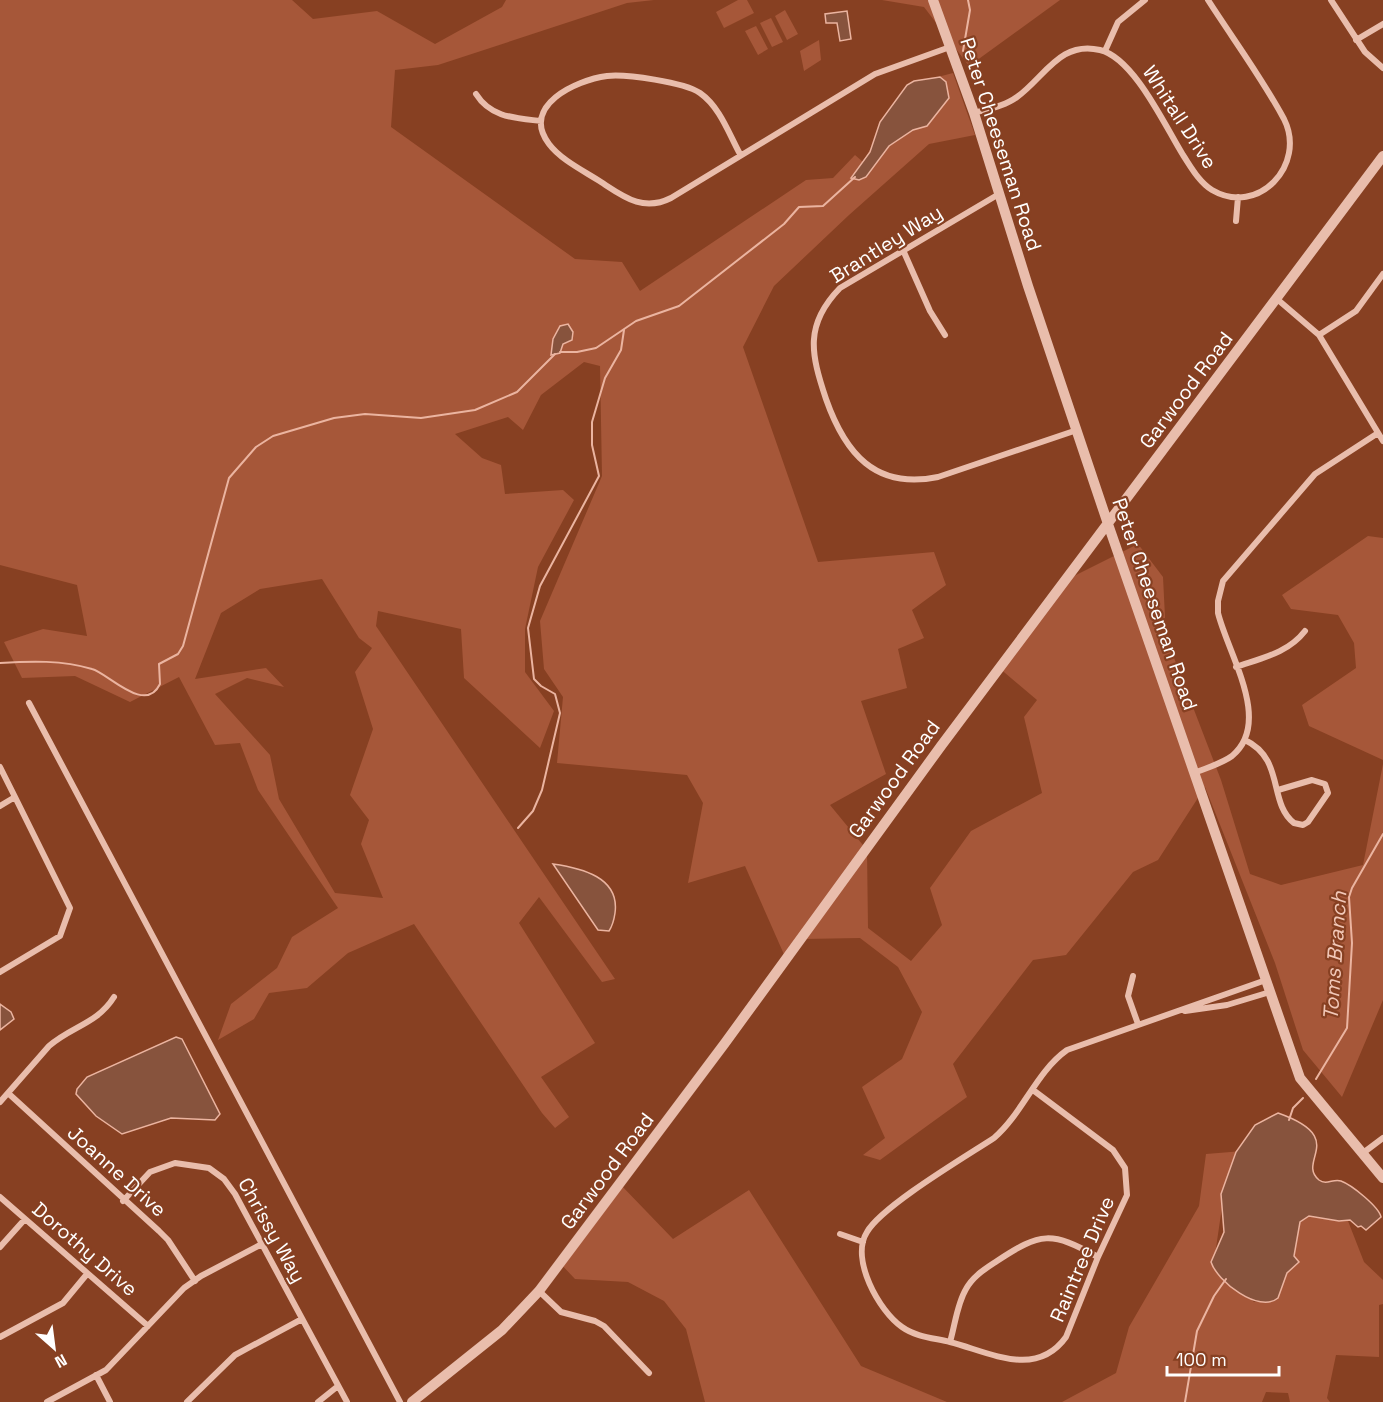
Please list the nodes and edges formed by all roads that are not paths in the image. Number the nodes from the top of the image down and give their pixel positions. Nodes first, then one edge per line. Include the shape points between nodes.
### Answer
1 (933, 0) edge
2 (1145, 0) edge
3 (1208, 0) edge
4 (1331, 0) edge
5 (1383, 24) edge
6 (1356, 40) junction
7 (951, 46) junction
8 (1105, 51) junction
9 (1383, 68) edge
10 (476, 94) dead end
11 (975, 113) junction
12 (541, 121) junction
13 (740, 154) junction
14 (1383, 156) edge
15 (999, 194) junction
16 (1238, 197) junction
17 (1236, 221) dead end
18 (903, 250) junction
19 (1383, 274) edge
20 (1276, 299) junction
21 (1319, 334) junction
22 (945, 335) dead end
23 (1077, 430) junction
24 (1378, 433) junction
25 (1383, 441) edge
26 (1108, 525) junction
27 (1305, 631) dead end
28 (1236, 667) junction
29 (29, 703) dead end
30 (1245, 740) junction
31 (0, 767) edge
32 (1194, 773) junction
33 (1278, 790) junction
34 (15, 797) junction
35 (0, 806) edge
36 (0, 972) edge
37 (1133, 976) dead end
38 (1266, 980) junction
39 (1270, 992) junction
40 (114, 997) dead end
41 (1166, 1015) junction
42 (1138, 1024) junction
43 (1033, 1090) junction
44 (8, 1093) junction
45 (0, 1102) edge
46 (1383, 1138) edge
47 (1363, 1153) junction
48 (1383, 1178) edge
49 (0, 1197) edge
50 (123, 1201) junction
51 (25, 1219) junction
52 (840, 1234) dead end
53 (862, 1242) junction
54 (262, 1244) junction
55 (0, 1247) edge
56 (1098, 1257) junction
57 (87, 1274) junction
58 (195, 1281) junction
59 (539, 1291) junction
60 (302, 1319) junction
61 (148, 1326) junction
62 (0, 1336) edge
63 (950, 1342) junction
64 (649, 1373) dead end
65 (96, 1375) junction
66 (338, 1386) junction
67 (48, 1402) edge
68 (110, 1402) edge
69 (187, 1402) edge
70 (318, 1402) edge
71 (346, 1402) edge
72 (400, 1402) edge
73 (412, 1402) edge

1 - 7 street, Peter Cheeseman Road
2 - 8 street via 1118,22
3 - 16 street via 1279,112 1290,140 1288,161 1276,181 1263,191
4 - 6 street
5 - 6 street
6 - 9 street
7 - 11 street, Peter Cheeseman Road
7 - 13 street via 875,74
8 - 11 street via 1083,49 1061,56 1013,100
8 - 16 street, Whitall Drive via 1130,70 1202,182 1218,192
10 - 12 street via 495,113
11 - 15 street, Peter Cheeseman Road
12 - 13 street via 546,139 554,149 621,196 639,204 665,201
12 - 13 street via 547,105 558,94 599,77 619,75 685,87 701,94 719,116
14 - 20 street, Garwood Road
15 - 18 street, Brantley Way
15 - 23 street, Peter Cheeseman Road
16 - 17 street
18 - 22 street
18 - 23 street, Brantley Way via 840,288 823,309 814,330 816,366 838,431 856,456 886,475 922,480
19 - 21 street via 1356,311
20 - 21 street
20 - 26 street, Garwood Road
21 - 24 street
23 - 26 street, Peter Cheeseman Road
24 - 25 street
24 - 28 street via 1315,474 1226,577 1218,614
26 - 32 street, Peter Cheeseman Road
26 - 59 street, Garwood Road
27 - 28 street via 1283,651
28 - 30 street via 1249,710
29 - 72 street
30 - 32 street via 1227,759
30 - 33 street via 1265,755
31 - 34 street
32 - 38 street, Peter Cheeseman Road
33 - 33 street via 1286,814 1297,825 1308,822 1328,793 1325,784 1312,780
34 - 35 street
34 - 36 street via 70,908 60,936
37 - 42 street via 1128,996
38 - 39 street, Peter Cheeseman Road
38 - 41 street
39 - 41 street via 1227,1005
39 - 47 street, Peter Cheeseman Road via 1300,1078
40 - 44 street via 96,1019 49,1046
41 - 42 street
42 - 43 street via 1067,1050
43 - 53 street via 994,1138 883,1214
43 - 56 street, Raintree Drive via 1107,1144 1125,1168 1125,1202
44 - 45 street
44 - 50 street, Joanne Drive
46 - 47 street
47 - 48 street, Peter Cheeseman Road
49 - 51 street, Dorothy Drive
50 - 54 street, Chrissy Way via 160,1166 175,1163 209,1168 230,1186
50 - 58 street, Joanne Drive via 168,1240
51 - 55 street
51 - 57 street, Dorothy Drive
52 - 53 street
53 - 63 street, Raintree Drive via 860,1253 865,1274 894,1319 914,1334
54 - 58 street
54 - 60 street, Chrissy Way
56 - 63 street via 1071,1242 1050,1237 1020,1246 972,1280 962,1299
56 - 63 street, Raintree Drive via 1058,1348 1031,1360 1015,1360
57 - 61 street, Dorothy Drive
57 - 62 street via 63,1303
58 - 61 street
59 - 64 street via 561,1312 604,1326
59 - 73 street, Garwood Road via 502,1330
60 - 66 street, Chrissy Way
60 - 69 street via 235,1355
61 - 65 street via 106,1370
65 - 67 street
65 - 68 street
66 - 70 street
66 - 71 street, Chrissy Way

